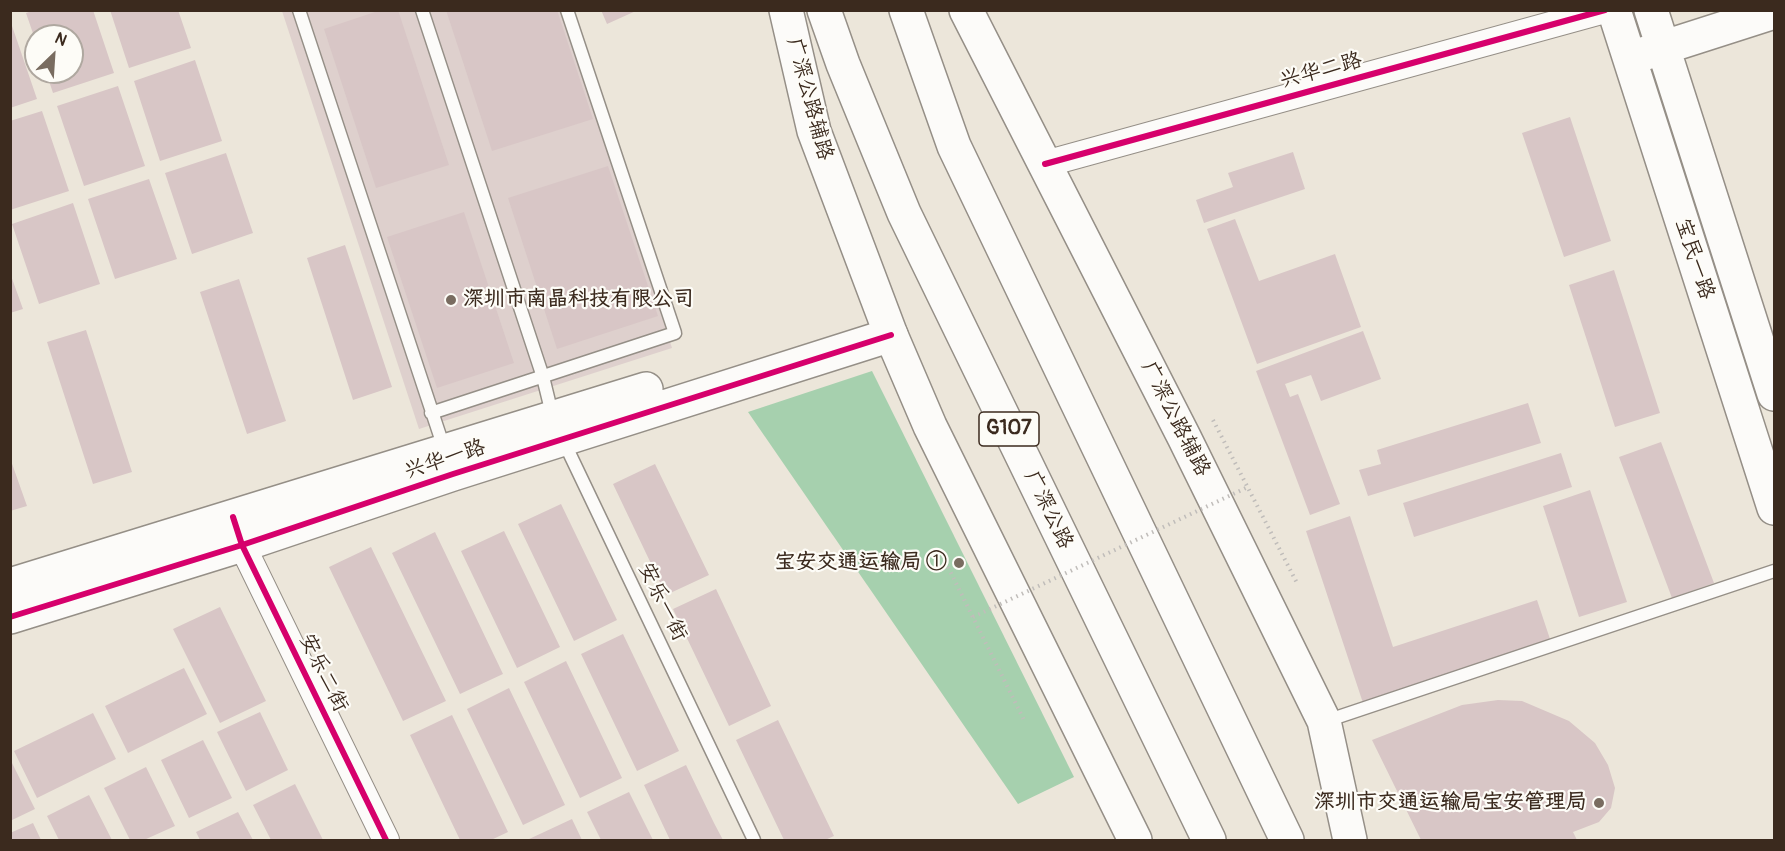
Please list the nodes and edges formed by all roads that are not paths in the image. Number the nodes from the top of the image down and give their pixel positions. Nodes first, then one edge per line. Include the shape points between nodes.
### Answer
1 (299, 10) edge
2 (422, 10) edge
3 (567, 10) edge
4 (786, 10) edge
5 (824, 10) edge
6 (906, 10) edge
7 (966, 10) edge
8 (1605, 10) edge
9 (1614, 10) edge
10 (1651, 10) edge
11 (1774, 12) edge
12 (1663, 48) junction
13 (1629, 58) junction
14 (1045, 164) junction
15 (887, 326) junction
16 (543, 377) junction
17 (1774, 394) edge
18 (431, 413) junction
19 (558, 428) junction
20 (449, 463) junction
21 (1774, 508) edge
22 (238, 531) junction
23 (1774, 571) edge
24 (10, 585) edge
25 (10, 617) edge
26 (1324, 721) junction
27 (386, 840) edge
28 (754, 840) edge
29 (1135, 840) edge
30 (1209, 840) edge
31 (1287, 840) edge
32 (1350, 840) edge

1 - 18 lane
2 - 16 lane, 安乐一街
3 - 16 lane via 675,333
4 - 15 main road, 广深公路辅路 via 814,131
5 - 30 main road, 广深公路 / G107 via 904,213
6 - 31 main road via 954,146
7 - 14 main road, 广深公路辅路
8 - 14 street, 兴华二路
9 - 13 main road, 宝民一路
10 - 12 main road, 宝民一路
11 - 12 main road
12 - 13 main road
12 - 17 main road, 宝民一路
13 - 21 main road, 宝民一路
14 - 26 main road, 广深公路辅路
15 - 19 main road, 兴华一路
15 - 29 main road, 广深公路辅路 via 930,426
16 - 18 lane
16 - 19 lane, 安乐一街
18 - 20 lane
19 - 20 main road, 兴华一路
19 - 28 lane, 安乐一街
20 - 22 main road, 兴华一路
22 - 24 main road, 兴华一路
22 - 25 main road, 兴华一路
22 - 27 street, 安乐二街
23 - 26 lane
26 - 32 main road, 广深公路辅路

